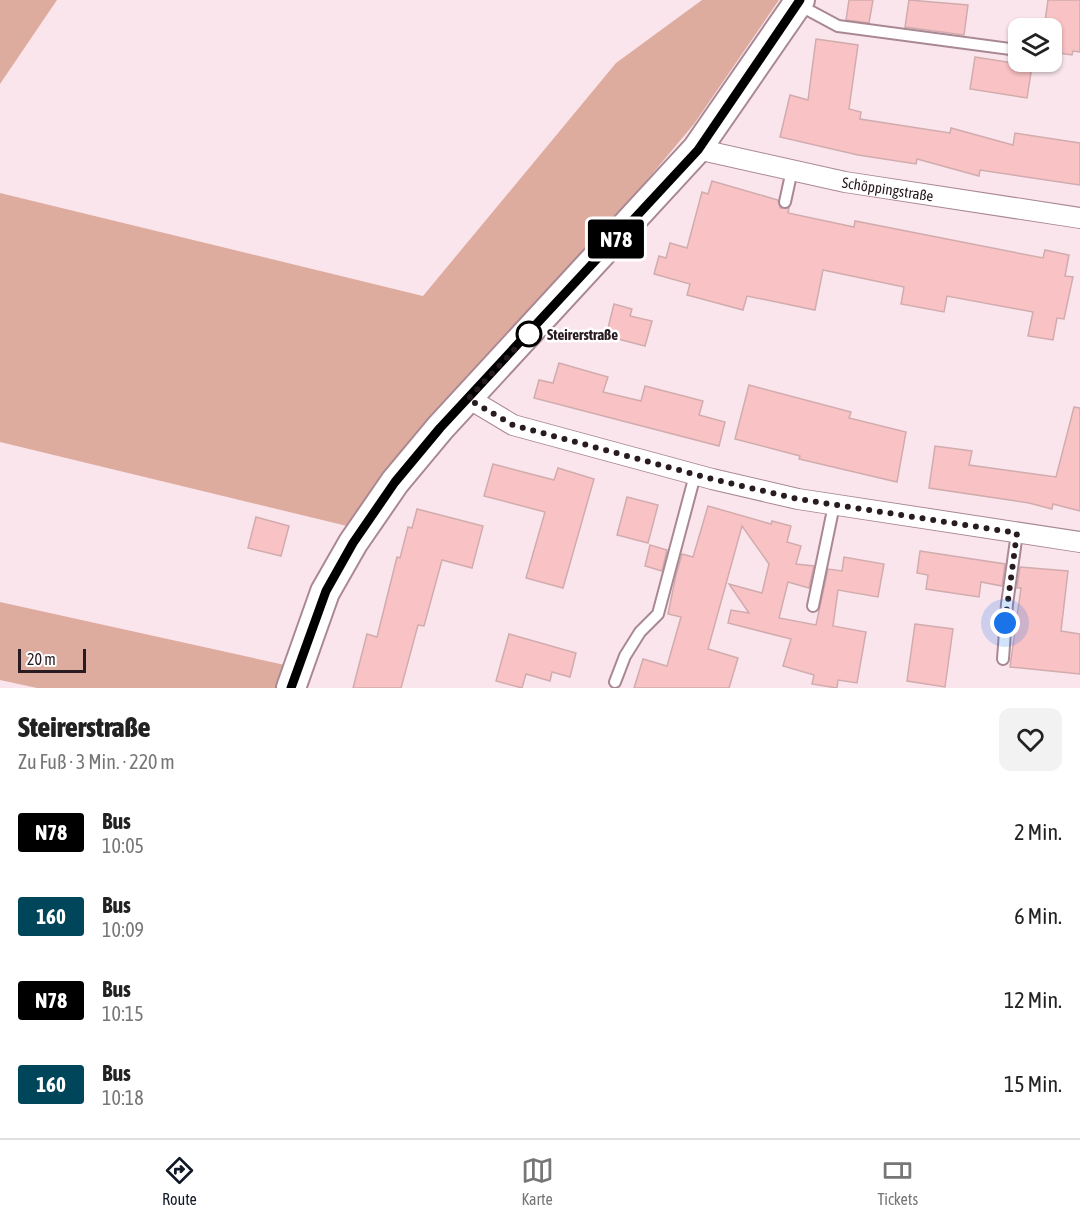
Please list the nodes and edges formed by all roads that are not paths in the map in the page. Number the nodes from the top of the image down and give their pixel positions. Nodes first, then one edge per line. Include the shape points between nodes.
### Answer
1 (798, 2) edge
2 (1008, 49) edge
3 (698, 150) junction
4 (792, 170) junction
5 (785, 202) dead end
6 (1080, 218) edge
7 (468, 399) junction
8 (695, 475) junction
9 (834, 505) junction
10 (1017, 533) junction
11 (1080, 542) edge
12 (813, 606) dead end
13 (1003, 659) dead end
14 (615, 682) dead end
15 (291, 688) edge

1 - 2 lane via 838,26
1 - 3 main road
3 - 4 street, Schöppingstraße
3 - 7 main road
4 - 5 lane
4 - 6 street, Schöppingstraße via 844,182
7 - 8 street via 513,425
7 - 15 main road via 395,482 353,543 326,591
8 - 9 street
8 - 14 lane via 658,614 640,633
9 - 10 street
9 - 12 lane
10 - 11 street
10 - 13 lane

